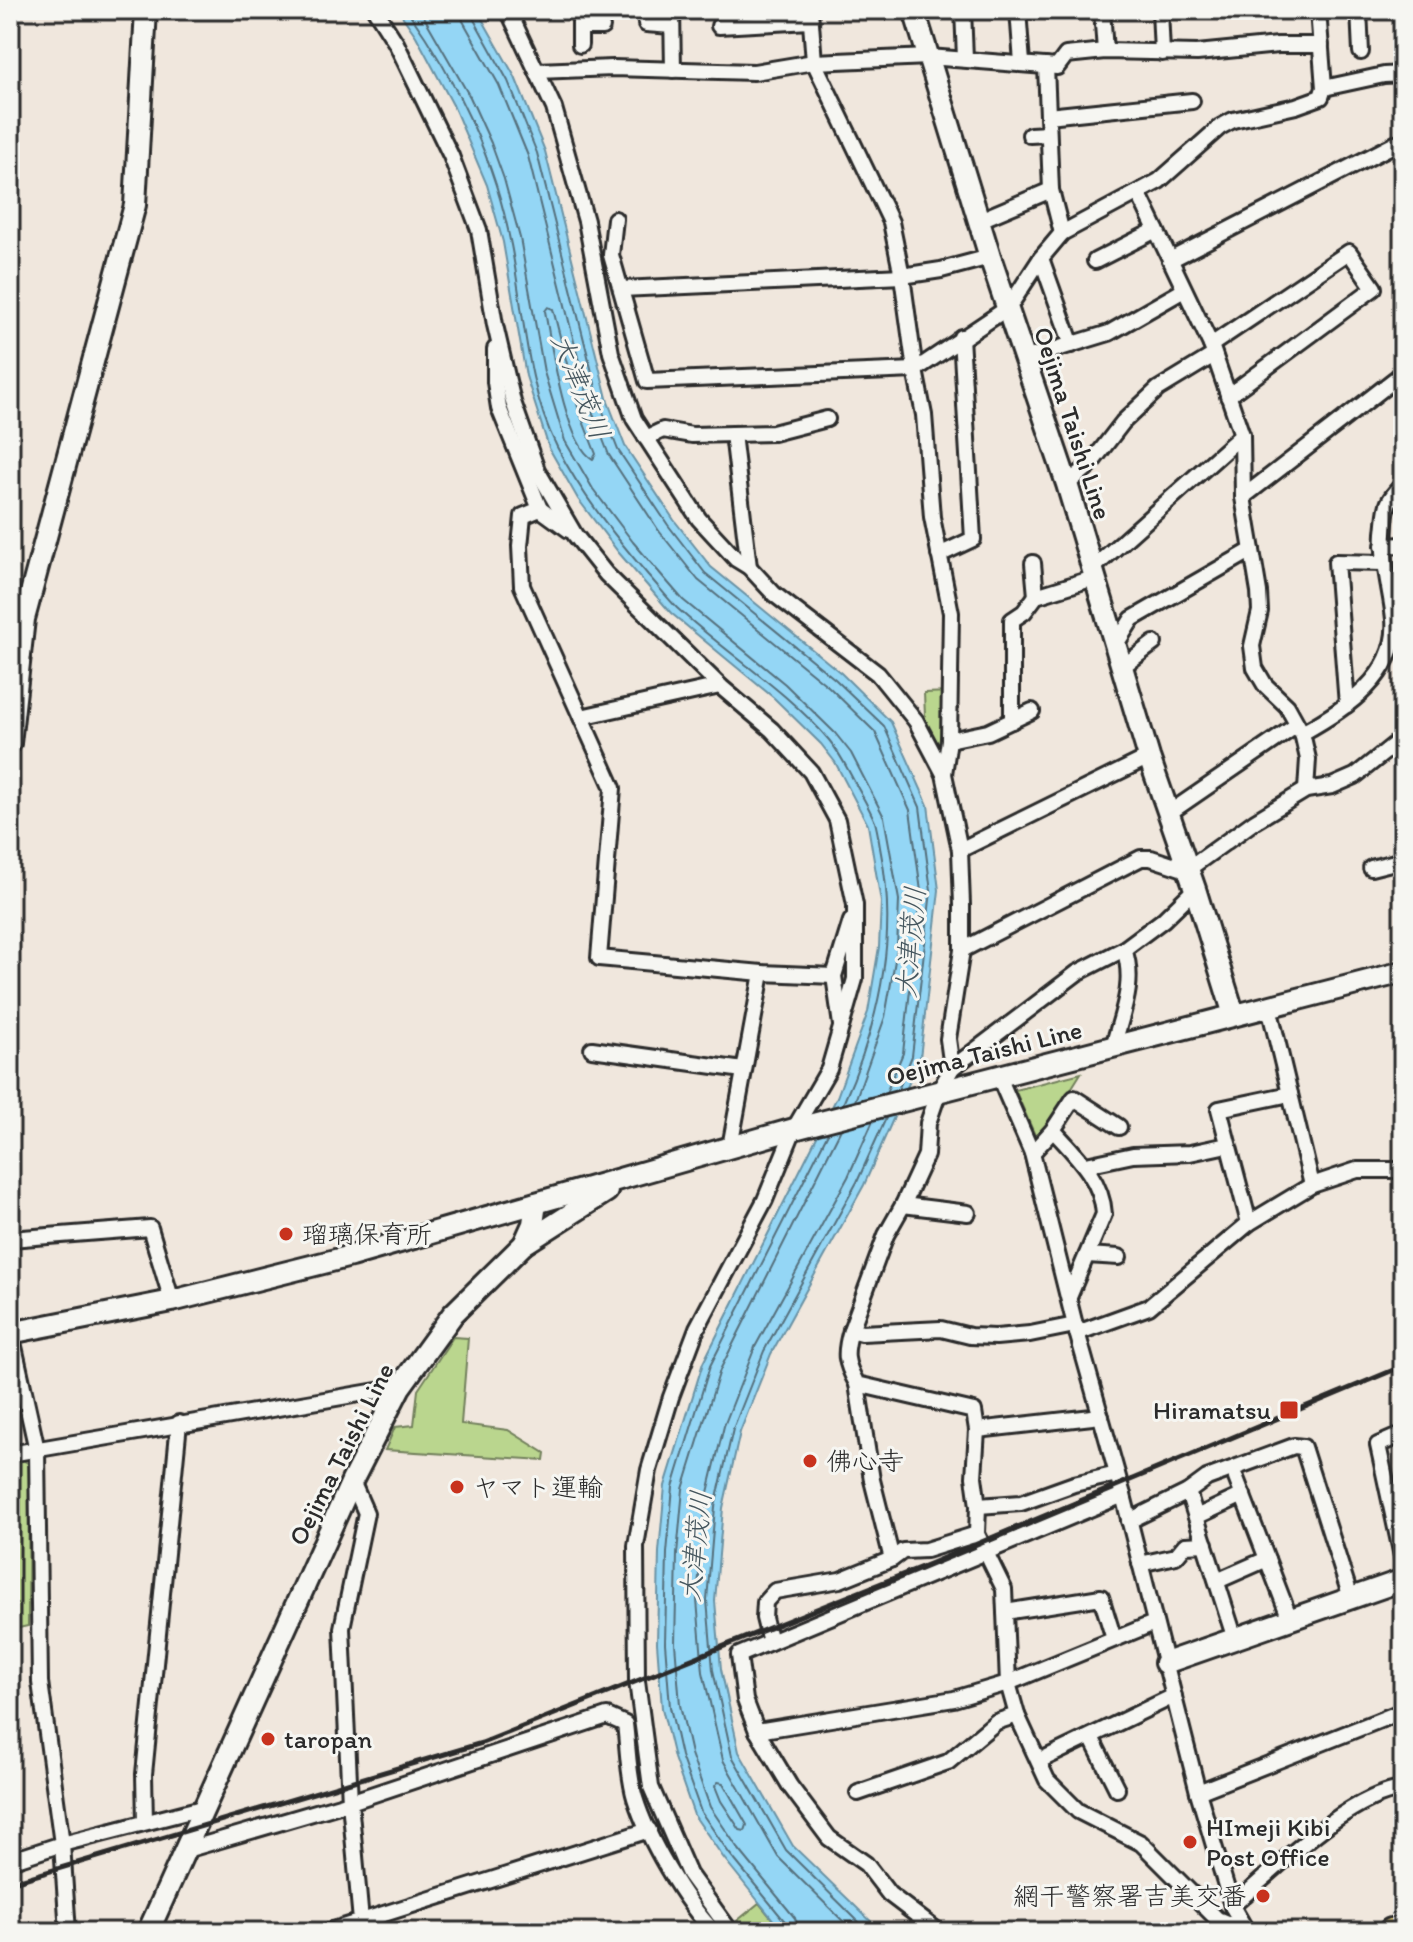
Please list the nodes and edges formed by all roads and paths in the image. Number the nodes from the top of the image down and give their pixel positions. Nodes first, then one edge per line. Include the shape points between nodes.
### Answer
1 (146, 10) edge
2 (375, 10) edge
3 (508, 10) edge
4 (580, 10) edge
5 (672, 10) edge
6 (914, 10) edge
7 (963, 10) edge
8 (1018, 10) edge
9 (1102, 10) edge
10 (1160, 10) edge
11 (1318, 10) edge
12 (1359, 10) edge
13 (810, 16) edge
14 (646, 24) dead end
15 (672, 26) junction
16 (719, 26) dead end
17 (580, 27) junction
18 (602, 27) dead end
19 (580, 45) dead end
20 (1321, 45) junction
21 (1105, 51) junction
22 (1361, 52) dead end
23 (1162, 53) junction
24 (929, 57) junction
25 (965, 58) junction
26 (814, 62) junction
27 (1022, 63) junction
28 (1046, 66) junction
29 (673, 70) junction
30 (537, 71) junction
31 (1403, 74) edge
32 (1324, 88) junction
33 (1192, 101) dead end
34 (1048, 116) junction
35 (1048, 134) junction
36 (1030, 135) dead end
37 (1403, 140) edge
38 (1051, 190) junction
39 (1139, 194) junction
40 (615, 219) dead end
41 (980, 220) junction
42 (1156, 230) junction
43 (1062, 233) junction
44 (990, 257) junction
45 (1041, 258) junction
46 (1170, 260) junction
47 (1095, 261) dead end
48 (902, 276) junction
49 (621, 289) junction
50 (1184, 290) junction
51 (1009, 307) junction
52 (495, 325) junction
53 (961, 337) junction
54 (1072, 345) junction
55 (1213, 350) junction
56 (1024, 359) junction
57 (915, 370) junction
58 (1403, 373) edge
59 (1228, 396) junction
60 (827, 419) dead end
61 (733, 434) junction
62 (1242, 435) junction
63 (646, 438) junction
64 (1067, 484) junction
65 (1401, 488) edge
66 (1243, 497) junction
67 (540, 509) junction
68 (575, 535) junction
69 (1403, 545) edge
70 (1383, 546) junction
71 (1252, 550) junction
72 (939, 555) junction
73 (1033, 563) dead end
74 (1384, 563) junction
75 (749, 567) junction
76 (1093, 573) junction
77 (1036, 596) junction
78 (1154, 643) dead end
79 (1115, 646) junction
80 (1403, 655) edge
81 (1387, 658) junction
82 (1122, 667) junction
83 (720, 686) junction
84 (1347, 705) junction
85 (1032, 711) dead end
86 (581, 717) junction
87 (1012, 721) junction
88 (1300, 729) junction
89 (949, 740) junction
90 (1403, 741) edge
91 (10, 743) edge
92 (1149, 757) junction
93 (944, 774) junction
94 (1306, 790) junction
95 (1169, 813) junction
96 (960, 850) junction
97 (1403, 860) edge
98 (1371, 868) dead end
99 (1187, 870) junction
100 (1195, 889) junction
101 (855, 905) junction
102 (1124, 949) junction
103 (962, 950) junction
104 (1403, 972) edge
105 (762, 973) junction
106 (834, 976) junction
107 (1269, 1007) junction
108 (1234, 1015) junction
109 (842, 1031) junction
110 (1113, 1047) junction
111 (592, 1049) dead end
112 (952, 1068) junction
113 (743, 1070) junction
114 (999, 1077) junction
115 (934, 1092) junction
116 (1290, 1094) junction
117 (800, 1127) junction
118 (1119, 1127) dead end
119 (1053, 1130) junction
120 (1227, 1145) junction
121 (730, 1147) junction
122 (1032, 1153) junction
123 (1086, 1165) junction
124 (1403, 1170) edge
125 (643, 1173) junction
126 (1312, 1185) junction
127 (536, 1203) junction
128 (903, 1205) junction
129 (968, 1213) dead end
130 (1249, 1223) junction
131 (10, 1239) edge
132 (524, 1244) junction
133 (1087, 1255) junction
134 (1119, 1257) dead end
135 (1069, 1297) junction
136 (172, 1301) junction
137 (1076, 1329) junction
138 (10, 1330) edge
139 (851, 1330) junction
140 (857, 1384) junction
141 (400, 1387) junction
142 (1101, 1416) junction
143 (179, 1423) junction
144 (977, 1430) junction
145 (1403, 1434) edge
146 (37, 1450) junction
147 (10, 1454) edge
148 (1117, 1474) junction
149 (1236, 1478) dead end
150 (352, 1481) junction
151 (1188, 1492) junction
152 (1123, 1495) junction
153 (1243, 1495) junction
154 (978, 1506) junction
155 (1196, 1517) junction
156 (1129, 1521) junction
157 (977, 1534) junction
158 (1205, 1544) junction
159 (985, 1552) junction
160 (892, 1559) junction
161 (1267, 1559) junction
162 (1403, 1561) edge
163 (1140, 1564) junction
164 (1403, 1580) edge
165 (1217, 1581) junction
166 (1351, 1598) junction
167 (1005, 1612) junction
168 (1290, 1619) junction
169 (1154, 1623) junction
170 (1114, 1639) junction
171 (1235, 1639) junction
172 (770, 1642) junction
173 (1165, 1663) junction
174 (1008, 1683) junction
175 (1174, 1696) junction
176 (1403, 1711) edge
177 (1017, 1715) junction
178 (757, 1731) junction
179 (1091, 1737) junction
180 (1039, 1761) junction
181 (1117, 1789) dead end
182 (1403, 1789) edge
183 (1198, 1792) junction
184 (858, 1793) dead end
185 (350, 1802) junction
186 (206, 1807) junction
187 (145, 1822) junction
188 (649, 1830) junction
189 (62, 1844) junction
190 (186, 1850) junction
191 (10, 1861) edge
192 (1232, 1906) junction
193 (362, 1926) edge
194 (1403, 1929) edge
195 (68, 1932) edge
196 (148, 1932) edge
197 (327, 1932) edge
198 (714, 1932) edge
199 (731, 1932) edge
200 (939, 1932) edge
201 (1247, 1932) edge
202 (1392, 1932) edge

1 - 91 main road via 135,205 24,619
2 - 52 street via 457,171 479,230
3 - 30 street
4 - 17 street
5 - 15 street
6 - 24 main road, Oejima Taishi Line
7 - 25 street
8 - 27 street
9 - 21 street
10 - 23 street
11 - 20 street
12 - 22 street
13 - 16 street
13 - 26 street
14 - 15 street
15 - 29 street
17 - 18 street
17 - 19 street
20 - 23 street
20 - 32 street
21 - 23 street
21 - 28 street via 1066,55 1057,67
24 - 25 street
24 - 26 street
24 - 41 main road, Oejima Taishi Line
25 - 27 street
26 - 29 street via 754,72
26 - 48 street via 891,222
27 - 28 street
28 - 34 street
29 - 30 street
30 - 63 street via 554,108 586,221 611,353
31 - 32 street
32 - 39 street via 1321,97 1220,127
33 - 34 street
34 - 35 street
35 - 36 street
35 - 38 street
37 - 46 street
38 - 41 street
38 - 43 street
39 - 42 street
39 - 43 street
40 - 49 street via 611,255
41 - 44 main road, Oejima Taishi Line
42 - 46 street
42 - 47 street
43 - 45 street
44 - 48 street
44 - 51 main road, Oejima Taishi Line
45 - 51 street
45 - 54 street
46 - 50 street
48 - 49 street
48 - 57 street
49 - 57 street via 647,381
50 - 54 street via 1109,333
50 - 55 street
51 - 53 street
51 - 56 main road, Oejima Taishi Line
52 - 67 street via 499,408
52 - 68 street via 513,402 537,470
53 - 57 street
53 - 72 street via 973,539
54 - 56 street
55 - 59 street
55 - 59 street via 1349,252 1374,288
55 - 64 street via 1158,389
56 - 64 main road, Oejima Taishi Line
57 - 72 street
58 - 66 street
59 - 62 street
60 - 61 street via 773,433
61 - 63 street via 663,430
61 - 75 street
62 - 66 street
62 - 76 street
63 - 75 street via 699,519
64 - 76 main road, Oejima Taishi Line
65 - 70 street via 1387,500
66 - 71 street
67 - 68 street
67 - 86 street via 523,516 522,586
68 - 83 street via 606,574
69 - 70 street
70 - 74 street
71 - 79 street via 1132,619
71 - 88 street via 1260,611 1252,646 1255,668
72 - 89 street via 951,613
73 - 77 street
74 - 81 street via 1394,620
74 - 84 street via 1336,562
75 - 93 street via 774,594 878,674 916,721
76 - 77 street
76 - 79 main road, Oejima Taishi Line
77 - 87 street via 1012,620
78 - 82 street
79 - 82 main road, Oejima Taishi Line
80 - 81 street
81 - 84 street
82 - 92 main road, Oejima Taishi Line
83 - 86 street
83 - 101 street via 811,772 837,820
84 - 88 street
85 - 87 street
86 - 105 street via 613,788 599,958
87 - 89 street
88 - 94 street via 1308,759
88 - 95 street
89 - 93 street
90 - 94 street via 1355,776
92 - 95 main road, Oejima Taishi Line
92 - 96 street
93 - 96 street
94 - 99 street
95 - 99 main road, Oejima Taishi Line
96 - 103 street
97 - 98 street
99 - 100 main road, Oejima Taishi Line
99 - 103 street via 1141,858
100 - 102 street
100 - 108 main road, Oejima Taishi Line
101 - 106 street
101 - 109 street via 855,979
102 - 110 street via 1131,984
102 - 112 street via 1077,973
103 - 112 street via 948,1039
104 - 107 main road
105 - 106 street
105 - 113 street
106 - 109 street
107 - 108 main road
107 - 116 street
108 - 110 main road, Oejima Taishi Line
109 - 117 street
110 - 114 main road, Oejima Taishi Line
111 - 113 street
112 - 115 street
113 - 121 street
114 - 115 main road, Oejima Taishi Line
114 - 122 street
115 - 117 main road, Oejima Taishi Line
115 - 128 street via 926,1155
116 - 120 street via 1219,1109
116 - 126 street
117 - 121 main road, Oejima Taishi Line
117 - 199 street via 697,1328 649,1470 636,1546 637,1681 651,1787 689,1874
118 - 119 street via 1074,1098
119 - 122 street
119 - 123 street
120 - 123 street
120 - 130 street
121 - 125 main road, Oejima Taishi Line
122 - 135 street
123 - 133 street via 1104,1203
124 - 126 street via 1357,1170
125 - 127 main road, Oejima Taishi Line
125 - 132 main road
126 - 130 street
127 - 132 main road, Oejima Taishi Line
127 - 136 main road
128 - 129 street
128 - 139 street via 886,1235
130 - 137 street via 1149,1307
131 - 136 street via 150,1228
132 - 141 main road, Oejima Taishi Line via 453,1314
133 - 134 street
133 - 135 street
135 - 137 street
136 - 138 main road
137 - 139 street via 996,1337 941,1329
137 - 142 street
138 - 146 street
139 - 140 street via 846,1364
140 - 144 street via 974,1411
140 - 160 street via 872,1480
141 - 143 street
141 - 150 main road, Oejima Taishi Line
142 - 144 street
142 - 148 street
143 - 146 street
143 - 187 street via 144,1774
144 - 154 street
145 - 162 street via 1378,1445
146 - 147 street
146 - 189 street via 40,1682
148 - 152 street
148 - 154 street via 1021,1503
149 - 153 street
150 - 185 street via 366,1513 342,1628
150 - 186 main road, Oejima Taishi Line
151 - 155 street
151 - 156 street
151 - 166 street via 1207,1478 1303,1447
152 - 156 street
152 - 159 street
153 - 155 street
153 - 161 street
154 - 157 street
155 - 158 street
156 - 163 street
157 - 159 street
157 - 160 street via 926,1550 903,1551
158 - 163 street via 1185,1545 1176,1556
158 - 165 street
159 - 167 street via 1004,1589
159 - 172 street
160 - 172 street via 840,1580 775,1591 765,1602
161 - 165 street
161 - 168 street
163 - 169 street
164 - 166 main road
165 - 171 street
166 - 168 main road
167 - 170 street via 1101,1597
167 - 174 street
168 - 171 main road
169 - 170 street
169 - 173 street
170 - 174 street
171 - 173 main road
172 - 178 street via 739,1655 745,1700
173 - 175 street
174 - 177 street
174 - 178 street via 954,1699
175 - 179 street
175 - 183 street
176 - 183 street
177 - 180 street
177 - 184 street via 996,1722 948,1762
178 - 200 street via 829,1838 866,1864 889,1894
179 - 180 street
179 - 181 street
180 - 201 street via 1047,1780 1078,1811 1141,1843 1217,1919
182 - 192 street via 1335,1819
183 - 192 street
185 - 188 street via 607,1716 625,1724 634,1796
185 - 190 street
185 - 193 street
186 - 187 street
186 - 190 main road, Oejima Taishi Line
187 - 189 street
188 - 193 street
188 - 198 street via 678,1884
189 - 191 street
189 - 195 street
190 - 196 main road, Oejima Taishi Line
192 - 201 street
193 - 197 street
194 - 202 highway

